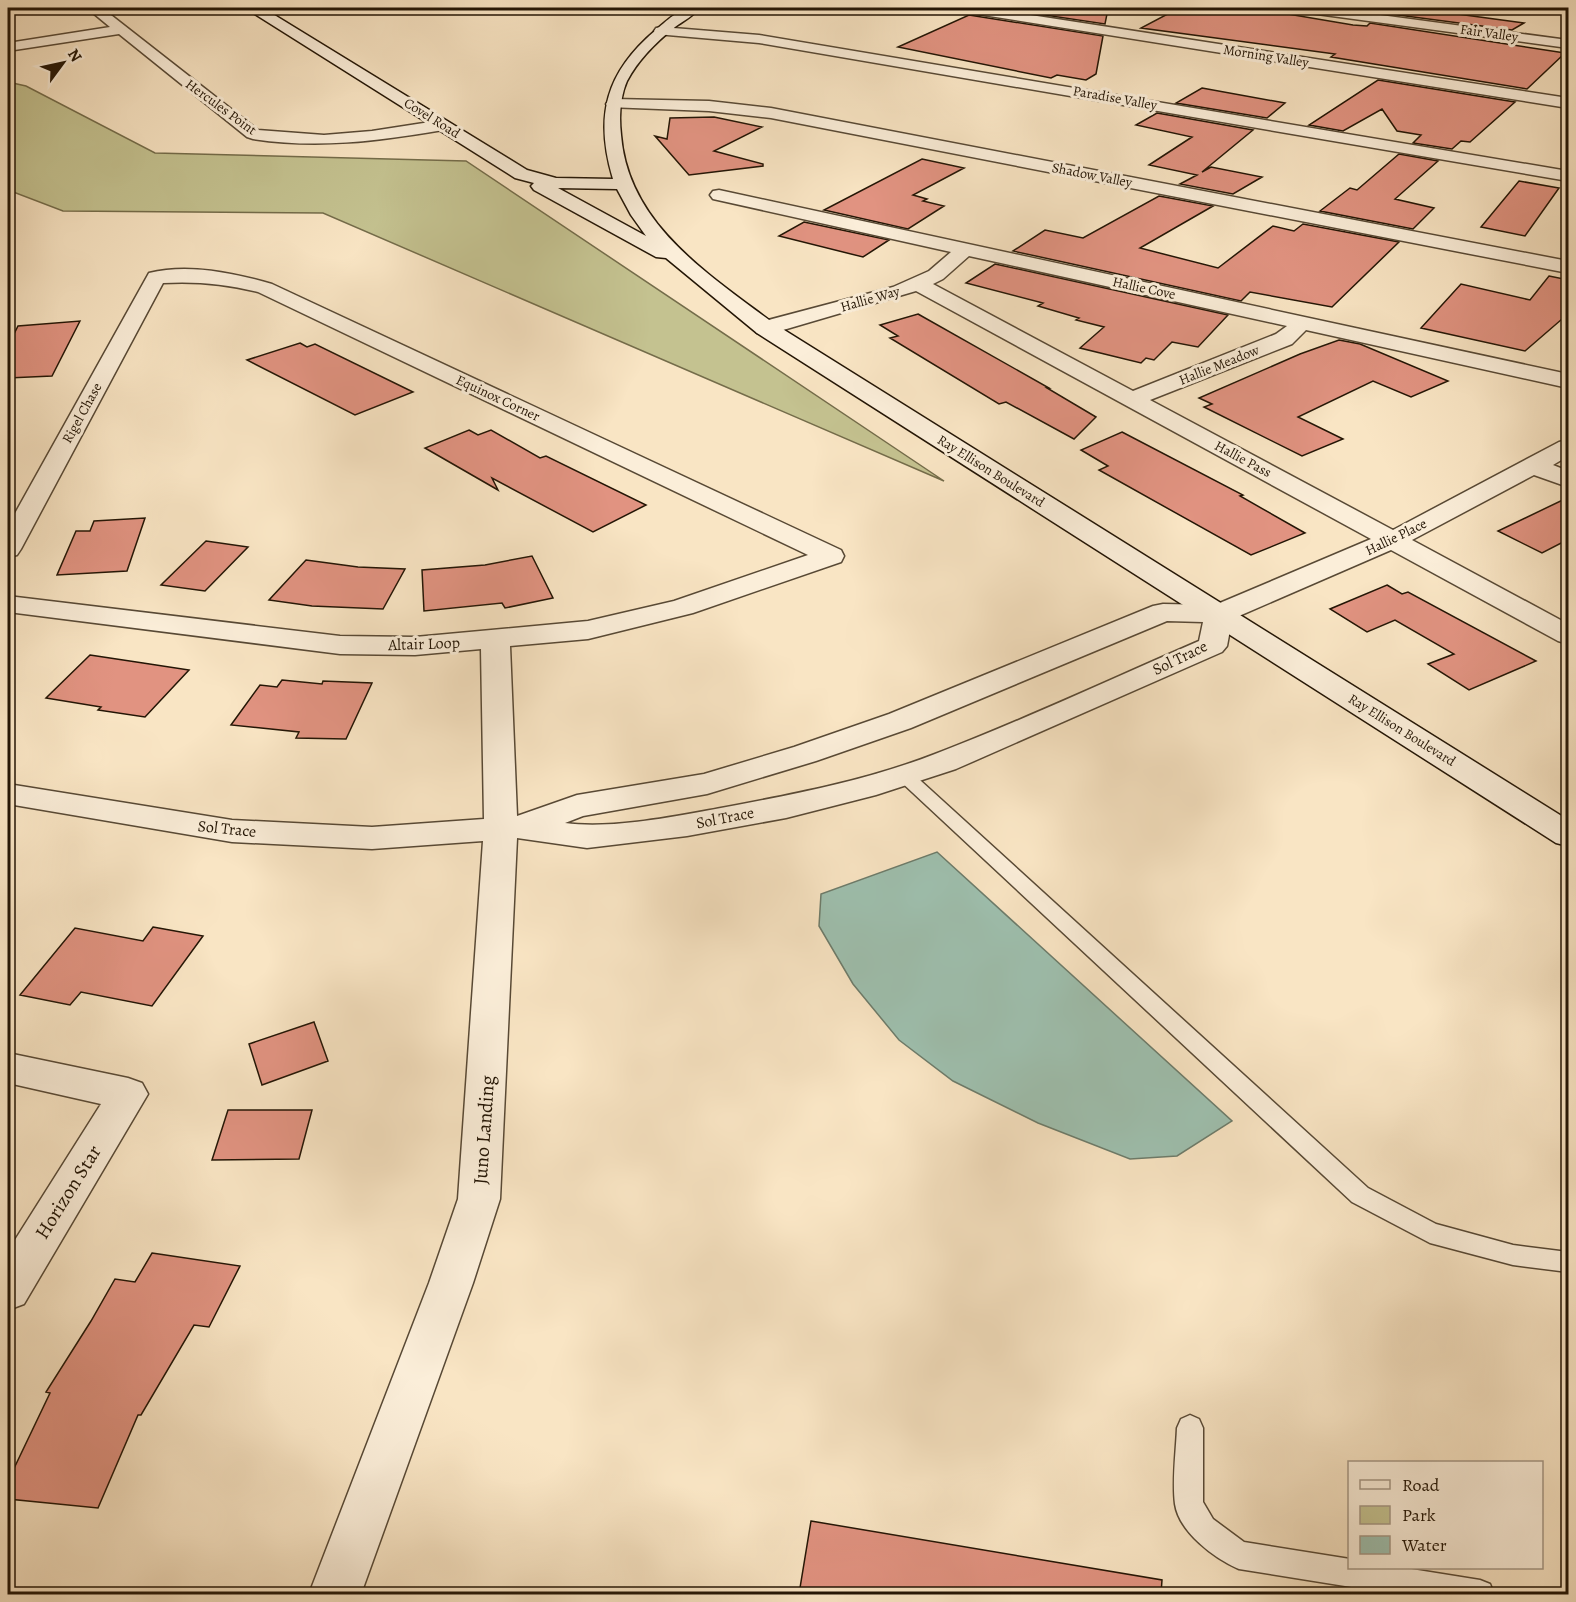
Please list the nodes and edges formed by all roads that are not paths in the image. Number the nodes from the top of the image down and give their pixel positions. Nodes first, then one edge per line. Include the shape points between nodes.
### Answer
1 (94, 8) edge
2 (255, 8) edge
3 (693, 8) edge
4 (964, 8) edge
5 (1302, 8) edge
6 (121, 30) junction
7 (661, 31) junction
8 (1569, 44) edge
9 (8, 47) edge
10 (1569, 103) edge
11 (614, 104) junction
12 (443, 125) junction
13 (521, 174) junction
14 (1569, 176) edge
15 (624, 184) junction
16 (719, 195) dead end
17 (965, 249) junction
18 (688, 267) junction
19 (1569, 267) edge
20 (156, 277) joint
21 (918, 284) junction
22 (1300, 322) junction
23 (765, 328) junction
24 (1569, 381) edge
25 (1132, 399) junction
26 (1569, 447) edge
27 (1535, 466) junction
28 (1569, 480) edge
29 (1393, 540) junction
30 (8, 549) edge
31 (831, 556) joint
32 (8, 604) edge
33 (1219, 614) junction
34 (1569, 635) edge
35 (495, 640) junction
36 (904, 775) junction
37 (8, 794) edge
38 (511, 828) junction
39 (1569, 835) edge
40 (8, 1068) edge
41 (1569, 1262) edge
42 (8, 1290) edge
43 (1190, 1428) dead end
44 (335, 1594) edge
45 (1480, 1594) edge

1 - 6 street, Hercules Point
2 - 12 street, Covel Road
3 - 7 street, Ray Ellison Boulevard
4 - 10 street, Morning Valley
5 - 8 street, Fair Valley
6 - 9 street
6 - 12 street, Hercules Point via 253,134 281,140 345,140
7 - 11 street, Ray Ellison Boulevard via 623,76
7 - 14 street, Paradise Valley via 793,44
11 - 15 street, Ray Ellison Boulevard via 614,155
11 - 19 street, Shadow Valley via 709,106 771,114
12 - 13 street, Covel Road
13 - 15 street, Covel Road via 556,183
13 - 18 street
15 - 18 street, Ray Ellison Boulevard via 648,226
16 - 17 street, Hallie Cove
17 - 21 street, Hallie Way
17 - 22 street, Hallie Cove
18 - 23 street, Ray Ellison Boulevard
20 - 30 street, Rigel Chase
20 - 31 street, Equinox Corner via 232,278 265,288
21 - 23 street, Hallie Way
21 - 25 street, Hallie Pass
22 - 24 street, Hallie Cove
22 - 25 street, Hallie Meadow via 1284,339
23 - 33 street, Ray Ellison Boulevard
25 - 29 street, Hallie Pass
26 - 27 street, Hallie Place
27 - 28 street
27 - 29 street, Hallie Place
29 - 33 street, Hallie Place
29 - 34 street, Hallie Pass
31 - 35 street, Altair Loop via 683,607 588,630
32 - 35 street, Altair Loop via 340,645 415,646
33 - 36 street, Sol Trace via 1212,646 945,762
33 - 38 street, Sol Trace via 1163,612 900,721 805,754 707,784 577,806
33 - 39 street, Ray Ellison Boulevard
35 - 38 street, Juno Landing
36 - 38 street, Sol Trace via 786,807 687,825 587,837
36 - 41 lane via 1360,1195 1430,1233 1513,1255
37 - 38 street, Sol Trace via 232,831 372,838
38 - 44 street, Juno Landing via 479,1198 452,1283
40 - 42 street, Horizon Star via 128,1094
43 - 45 lane via 1190,1505 1203,1529 1239,1555

